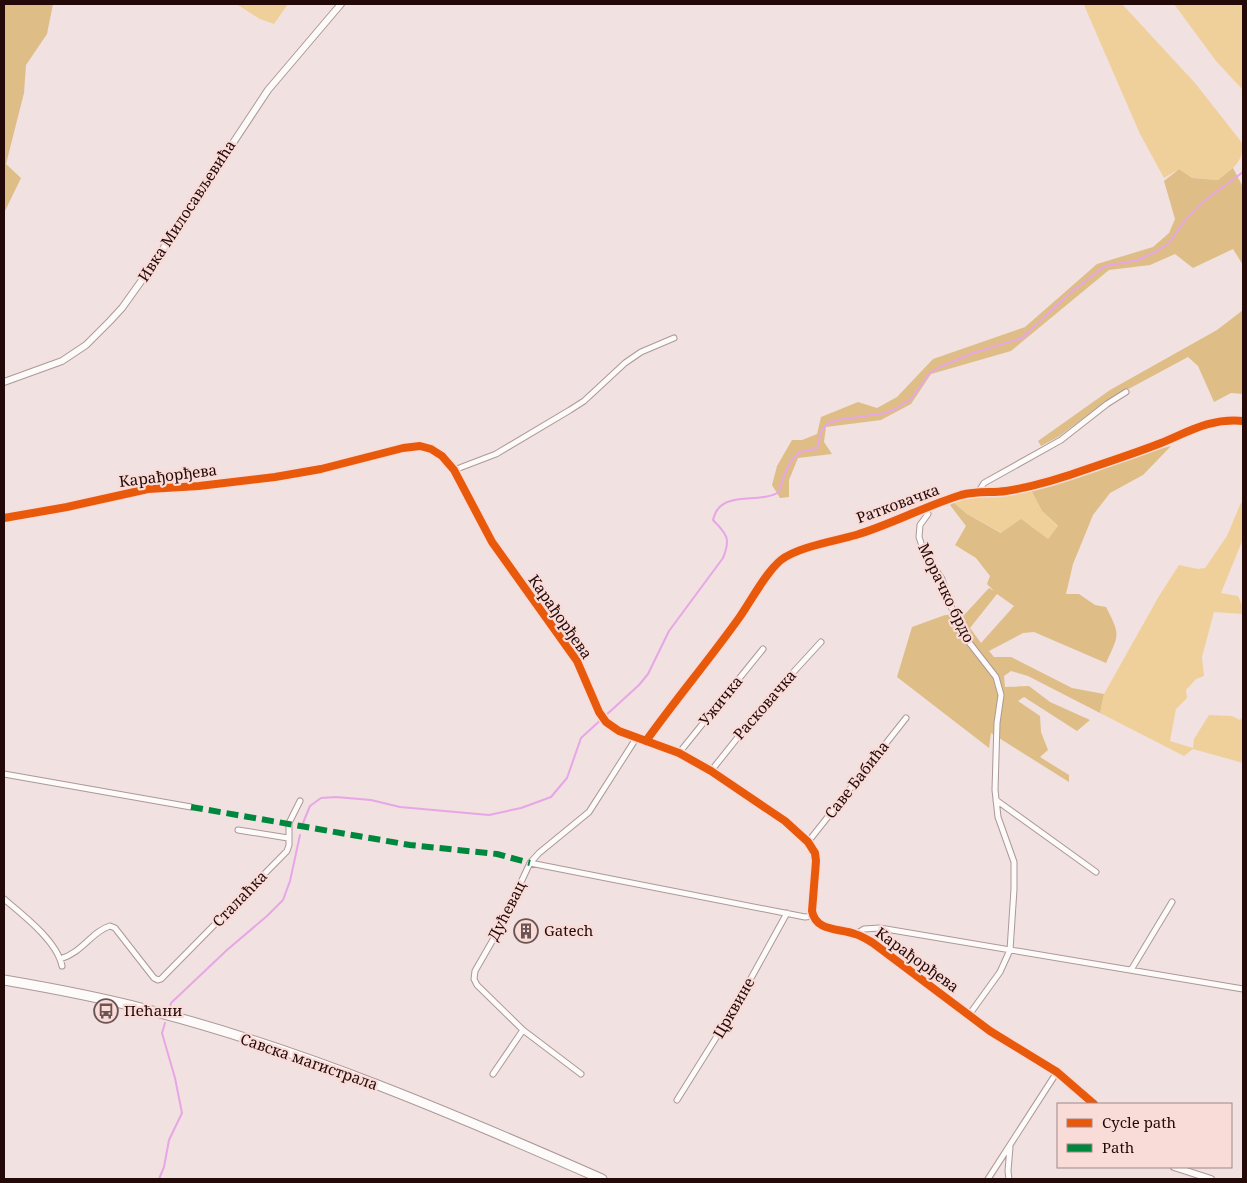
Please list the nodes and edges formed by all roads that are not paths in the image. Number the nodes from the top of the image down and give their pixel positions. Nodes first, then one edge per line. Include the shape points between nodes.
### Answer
1 (341, 4) edge
2 (674, 338) dead end
3 (4, 382) edge
4 (1126, 392) dead end
5 (1243, 421) edge
6 (454, 470) junction
7 (980, 491) junction
8 (928, 508) junction
9 (4, 518) edge
10 (821, 642) dead end
11 (763, 648) dead end
12 (906, 718) dead end
13 (636, 738) junction
14 (646, 741) junction
15 (679, 754) junction
16 (711, 771) junction
17 (4, 774) edge
18 (996, 800) junction
19 (300, 801) dead end
20 (191, 807) dead end
21 (238, 830) dead end
22 (288, 838) junction
23 (808, 842) junction
24 (530, 863) junction
25 (1096, 872) dead end
26 (4, 899) edge
27 (1172, 902) dead end
28 (787, 913) junction
29 (813, 916) junction
30 (856, 934) junction
31 (1010, 950) junction
32 (60, 959) junction
33 (62, 966) dead end
34 (1131, 970) junction
35 (4, 980) edge
36 (1243, 990) edge
37 (969, 1015) junction
38 (523, 1030) junction
39 (1057, 1072) junction
40 (493, 1074) dead end
41 (581, 1074) dead end
42 (677, 1100) dead end
43 (1093, 1103) edge
44 (1010, 1147) junction
45 (1177, 1168) edge
46 (602, 1179) edge
47 (988, 1179) edge
48 (1009, 1179) edge
49 (1211, 1179) edge

1 - 3 street, Ивка Милосављевића via 268,90 122,308 86,345 67,358
2 - 6 street via 641,352 625,363 570,410 496,454
4 - 7 street via 1061,440 984,483
5 - 7 street, Ратковачка via 1202,424 1088,469 1006,491
6 - 9 street, Карађорђева via 442,456 420,446 296,474 148,489
6 - 13 street, Карађорђева via 492,542 577,661 603,719
7 - 8 street, Ратковачка
8 - 14 street, Ратковачка via 858,534 802,549 779,562
8 - 18 street, Морачко брдо via 928,514 920,525 919,537 924,552 942,579 953,612 968,641 996,677 1001,696 997,723
10 - 16 street, Расковачка via 766,702
11 - 15 street, Ужичка
12 - 23 street, Саве Бабића
13 - 14 street, Карађорђева
13 - 24 street, Дућевац via 589,812
14 - 15 street, Карађорђева
15 - 16 street, Карађорђева
16 - 23 street, Карађорђева via 785,821
17 - 20 street
18 - 25 street
18 - 31 street, Морачко брдо via 998,817 1014,862
19 - 22 street, Сталаћка via 289,823
21 - 22 street
22 - 32 street, Сталаћка via 287,851 160,979 154,978 115,928 110,926 73,954
23 - 29 street, Карађорђева via 816,861
24 - 28 street
24 - 38 street, Дућевац via 475,971 474,979
26 - 32 street via 36,927
27 - 34 street
28 - 29 street
28 - 42 street, Црквине via 734,1009
29 - 30 street, Карађорђева via 825,927
30 - 31 street via 864,929 880,928
30 - 37 street, Карађорђева
31 - 34 street
31 - 37 street, Морачко брдо via 1000,972
32 - 33 street
34 - 36 street
35 - 46 main road, Савска магистрала via 145,1009 277,1049 473,1123
37 - 39 street, Карађорђева
38 - 40 street
38 - 41 street, Дућевац
39 - 43 street, Карађорђева
39 - 44 street
44 - 47 street
44 - 48 street
45 - 49 street

